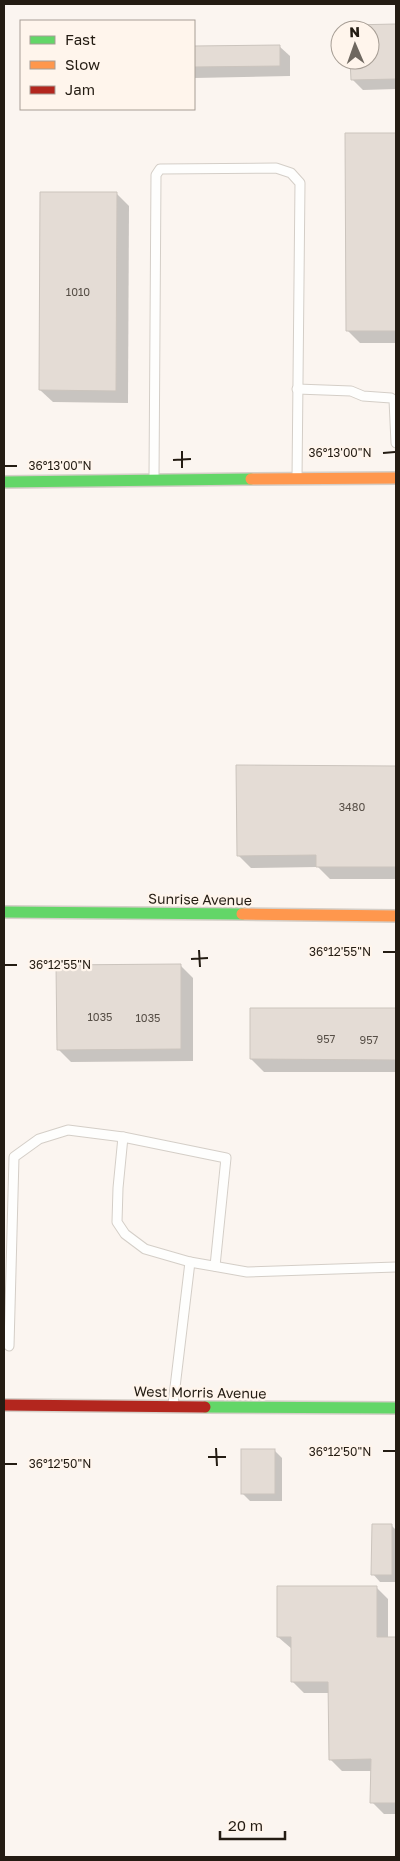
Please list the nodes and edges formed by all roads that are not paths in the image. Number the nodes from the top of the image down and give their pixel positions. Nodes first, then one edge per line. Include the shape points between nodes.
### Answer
1 (298, 390) junction
2 (396, 443) edge
3 (396, 478) edge
4 (296, 479) junction
5 (154, 480) junction
6 (4, 482) edge
7 (4, 912) edge
8 (396, 916) edge
9 (124, 1137) junction
10 (190, 1262) junction
11 (215, 1266) junction
12 (396, 1268) edge
13 (9, 1346) dead end
14 (4, 1405) edge
15 (173, 1406) junction
16 (396, 1408) edge

1 - 2 lane via 351,391 363,396 391,398 394,400
1 - 4 lane
1 - 5 lane via 300,183 291,173 276,168 160,168 156,175
3 - 4 street
4 - 5 street
5 - 6 street
7 - 8 street, Sunrise Avenue
9 - 10 lane via 117,1222 125,1234 144,1249
9 - 11 lane via 226,1158
9 - 13 lane via 68,1130 39,1139 14,1157
10 - 11 lane
10 - 15 lane
11 - 12 lane via 247,1272
14 - 15 street, West Morris Avenue
15 - 16 street, West Morris Avenue

